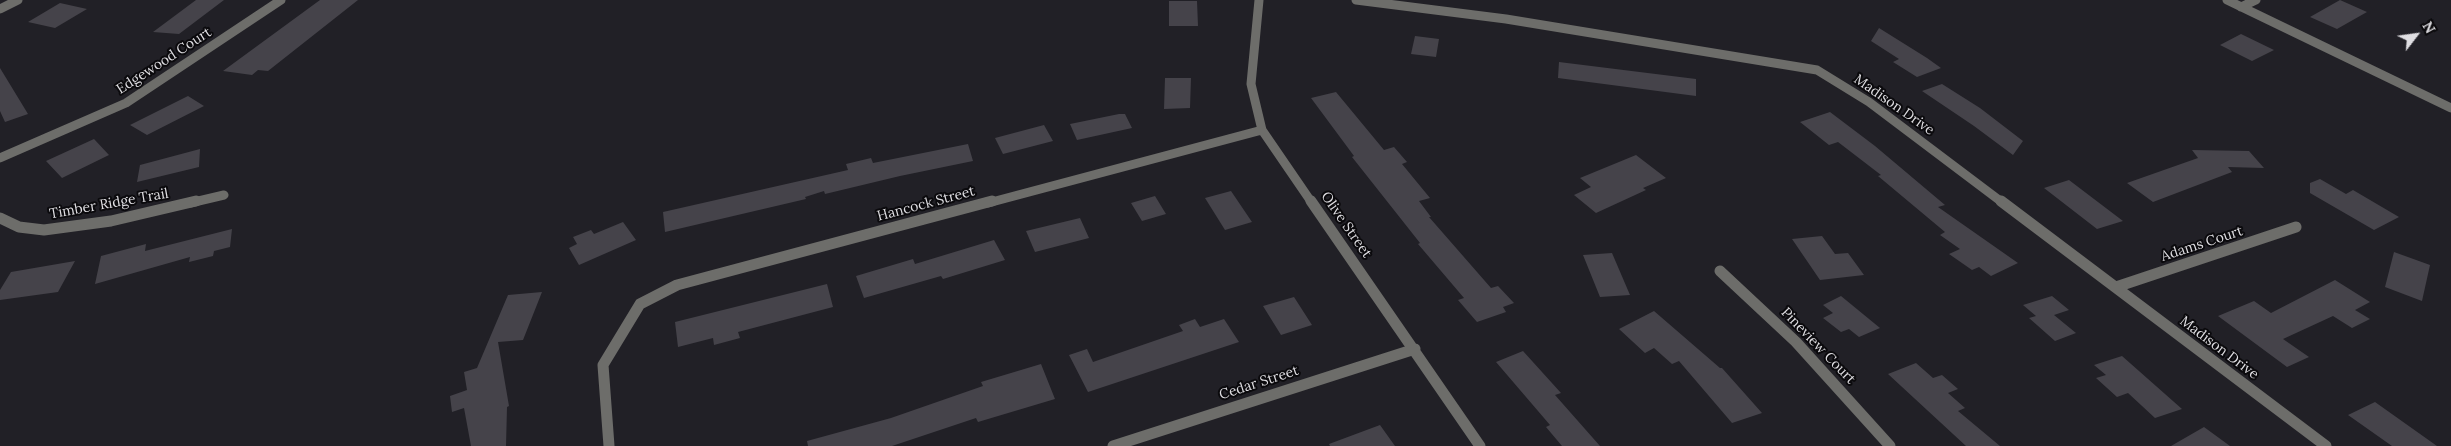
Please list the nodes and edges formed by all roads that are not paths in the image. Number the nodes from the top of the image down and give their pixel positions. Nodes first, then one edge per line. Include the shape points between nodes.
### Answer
1 (18, 0) edge
2 (281, 0) edge
3 (1259, 0) edge
4 (1356, 0) edge
5 (2228, 0) edge
6 (2256, 0) edge
7 (2242, 7) junction
8 (0, 9) edge
9 (2451, 108) edge
10 (1262, 130) junction
11 (0, 158) edge
12 (224, 195) dead end
13 (0, 218) edge
14 (2296, 227) dead end
15 (1720, 271) dead end
16 (2116, 287) junction
17 (1415, 348) junction
18 (609, 446) edge
19 (1114, 446) edge
20 (1480, 446) edge
21 (1890, 446) edge
22 (2326, 446) edge

1 - 8 street
2 - 11 street, Edgewood Court via 126,103
3 - 10 street, Olive Street via 1251,84
4 - 16 street, Madison Drive via 1506,19 1817,70 1869,102
5 - 7 street
6 - 7 street
7 - 9 street
10 - 17 street, Olive Street
10 - 18 street, Hancock Street via 677,285 640,304 603,365
12 - 13 street, Timber Ridge Trail via 111,221 44,230 19,227
14 - 16 street, Adams Court
15 - 21 street, Pineview Court via 1796,342
16 - 22 street, Madison Drive
17 - 19 street, Cedar Street
17 - 20 street, Olive Street

